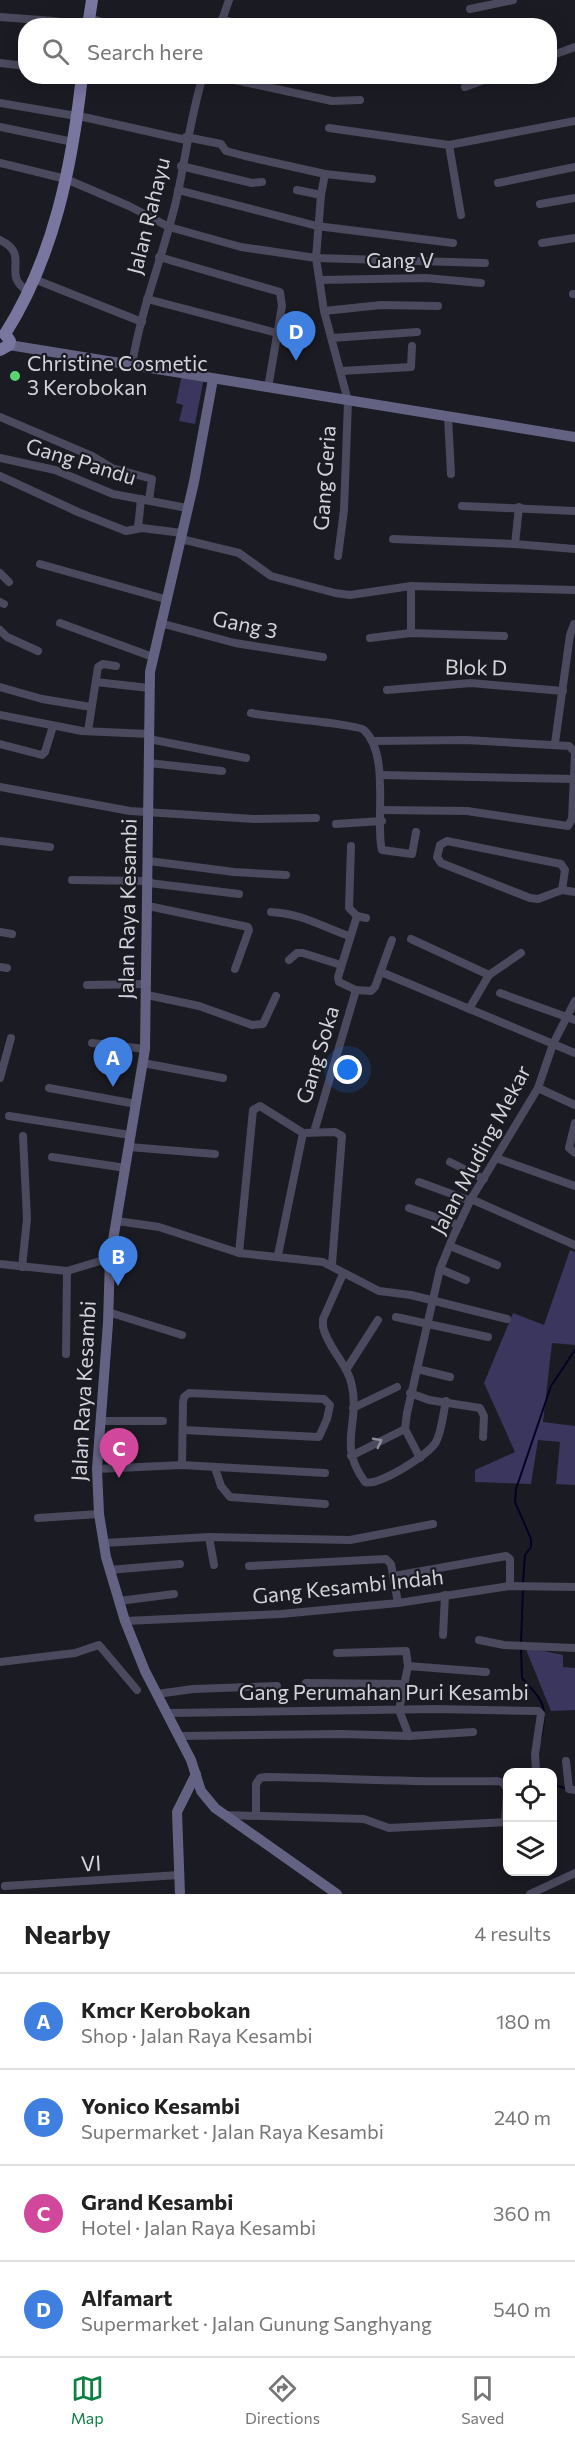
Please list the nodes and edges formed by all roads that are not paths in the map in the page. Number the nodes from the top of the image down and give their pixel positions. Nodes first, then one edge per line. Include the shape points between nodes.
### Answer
1 (92, 0) edge
2 (229, 0) edge
3 (513, 0) edge
4 (470, 9) dead end
5 (0, 17) edge
6 (18, 18) edge
7 (89, 18) edge
8 (222, 18) edge
9 (575, 47) edge
10 (557, 53) edge
11 (0, 63) edge
12 (18, 65) edge
13 (81, 84) edge
14 (201, 84) edge
15 (253, 84) edge
16 (473, 84) edge
17 (465, 87) dead end
18 (360, 100) dead end
19 (0, 103) edge
20 (77, 117) junction
21 (575, 121) edge
22 (0, 127) edge
23 (329, 128) dead end
24 (186, 138) junction
25 (73, 142) junction
26 (449, 145) junction
27 (0, 163) edge
28 (181, 166) junction
29 (575, 167) edge
30 (325, 174) junction
31 (66, 179) junction
32 (372, 179) dead end
33 (262, 182) dead end
34 (498, 183) dead end
35 (178, 190) junction
36 (297, 190) dead end
37 (321, 195) junction
38 (575, 198) edge
39 (540, 204) dead end
40 (461, 215) dead end
41 (317, 226) junction
42 (169, 227) junction
43 (575, 238) edge
44 (0, 240) edge
45 (453, 243) dead end
46 (542, 243) dead end
47 (159, 257) junction
48 (316, 258) junction
49 (485, 263) dead end
50 (34, 279) junction
51 (320, 280) junction
52 (481, 283) dead end
53 (28, 291) junction
54 (147, 299) junction
55 (438, 306) dead end
56 (324, 311) junction
57 (141, 322) junction
58 (417, 332) dead end
59 (277, 333) junction
60 (332, 338) junction
61 (3, 340) edge
62 (412, 346) dead end
63 (132, 365) junction
64 (342, 371) junction
65 (213, 379) junction
66 (268, 388) junction
67 (348, 401) junction
68 (0, 417) edge
69 (448, 417) junction
70 (575, 437) edge
71 (0, 458) edge
72 (451, 474) dead end
73 (0, 476) edge
74 (145, 500) junction
75 (462, 506) dead end
76 (519, 507) junction
77 (187, 508) junction
78 (575, 511) edge
79 (138, 528) junction
80 (181, 536) junction
81 (393, 539) dead end
82 (515, 544) junction
83 (575, 549) edge
84 (338, 556) dead end
85 (40, 564) dead end
86 (0, 573) edge
87 (9, 582) dead end
88 (411, 586) junction
89 (575, 590) edge
90 (165, 600) junction
91 (60, 623) dead end
92 (160, 623) junction
93 (574, 624) edge
94 (0, 630) edge
95 (411, 633) junction
96 (504, 636) dead end
97 (370, 638) dead end
98 (38, 651) dead end
99 (153, 657) junction
100 (323, 657) dead end
101 (116, 666) dead end
102 (96, 682) junction
103 (0, 687) edge
104 (149, 688) junction
105 (387, 690) dead end
106 (563, 691) junction
107 (91, 707) junction
108 (251, 713) dead end
109 (0, 715) edge
110 (53, 726) junction
111 (88, 731) junction
112 (149, 736) junction
113 (373, 741) junction
114 (555, 743) junction
115 (0, 744) edge
116 (575, 753) edge
117 (246, 758) dead end
118 (149, 764) junction
119 (222, 771) dead end
120 (380, 775) junction
121 (573, 778) junction
122 (0, 787) edge
123 (574, 801) edge
124 (381, 810) junction
125 (148, 811) junction
126 (316, 818) dead end
127 (382, 821) junction
128 (336, 824) dead end
129 (416, 832) dead end
130 (0, 841) edge
131 (351, 846) dead end
132 (50, 848) dead end
133 (149, 861) junction
134 (286, 874) dead end
135 (72, 880) dead end
136 (149, 882) junction
137 (562, 891) junction
138 (575, 892) edge
139 (239, 894) dead end
140 (148, 906) junction
141 (271, 912) dead end
142 (357, 916) junction
143 (366, 918) dead end
144 (0, 932) edge
145 (12, 934) dead end
146 (350, 936) junction
147 (392, 939) dead end
148 (411, 939) dead end
149 (521, 953) dead end
150 (289, 960) dead end
151 (342, 965) junction
152 (235, 969) dead end
153 (381, 972) junction
154 (489, 975) junction
155 (87, 985) dead end
156 (147, 990) junction
157 (356, 990) junction
158 (500, 993) dead end
159 (276, 996) dead end
160 (575, 1001) edge
161 (469, 1009) junction
162 (566, 1017) junction
163 (575, 1020) edge
164 (11, 1038) dead end
165 (92, 1043) dead end
166 (553, 1044) junction
167 (145, 1049) junction
168 (575, 1053) edge
169 (143, 1063) junction
170 (0, 1078) edge
171 (223, 1078) dead end
172 (49, 1088) dead end
173 (538, 1088) junction
174 (136, 1104) junction
175 (575, 1105) edge
176 (9, 1116) dead end
177 (575, 1123) edge
178 (314, 1132) junction
179 (303, 1133) junction
180 (24, 1136) dead end
181 (129, 1141) junction
182 (575, 1153) edge
183 (214, 1154) dead end
184 (52, 1157) dead end
185 (496, 1158) junction
186 (450, 1162) dead end
187 (126, 1168) junction
188 (484, 1179) junction
189 (419, 1182) dead end
190 (575, 1186) edge
191 (471, 1200) junction
192 (409, 1208) dead end
193 (117, 1221) junction
194 (459, 1225) junction
195 (575, 1245) edge
196 (450, 1246) junction
197 (239, 1253) junction
198 (278, 1255) junction
199 (110, 1258) junction
200 (0, 1264) edge
201 (332, 1264) junction
202 (497, 1265) dead end
203 (22, 1267) junction
204 (441, 1269) junction
205 (67, 1271) junction
206 (343, 1274) junction
207 (466, 1280) dead end
208 (434, 1300) junction
209 (108, 1312) junction
210 (396, 1317) dead end
211 (507, 1319) dead end
212 (378, 1320) dead end
213 (429, 1325) junction
214 (182, 1335) dead end
215 (488, 1337) dead end
216 (66, 1354) dead end
217 (417, 1369) junction
218 (346, 1370) junction
219 (450, 1377) dead end
220 (397, 1387) dead end
221 (410, 1393) junction
222 (446, 1401) junction
223 (353, 1408) junction
224 (100, 1421) junction
225 (163, 1421) dead end
226 (405, 1429) junction
227 (183, 1430) junction
228 (483, 1437) dead end
229 (351, 1456) junction
230 (420, 1458) junction
231 (182, 1465) junction
232 (215, 1468) junction
233 (97, 1469) junction
234 (325, 1473) dead end
235 (325, 1503) dead end
236 (99, 1514) junction
237 (39, 1518) dead end
238 (433, 1524) dead end
239 (209, 1537) junction
240 (104, 1543) junction
241 (180, 1564) dead end
242 (214, 1565) dead end
243 (249, 1566) dead end
244 (110, 1570) junction
245 (394, 1576) junction
246 (510, 1586) junction
247 (575, 1587) edge
248 (174, 1594) dead end
249 (445, 1595) junction
250 (119, 1601) junction
251 (398, 1603) junction
252 (125, 1621) junction
253 (443, 1635) dead end
254 (479, 1640) dead end
255 (575, 1648) edge
256 (337, 1653) dead end
257 (0, 1662) edge
258 (408, 1666) junction
259 (486, 1672) dead end
260 (306, 1683) dead end
261 (404, 1684) junction
262 (277, 1686) dead end
263 (137, 1690) dead end
264 (157, 1694) junction
265 (399, 1710) junction
266 (167, 1713) junction
267 (473, 1732) dead end
268 (179, 1736) junction
269 (410, 1736) junction
270 (566, 1761) dead end
271 (536, 1768) edge
272 (196, 1774) junction
273 (503, 1783) edge
274 (575, 1790) edge
275 (201, 1791) junction
276 (183, 1802) junction
277 (256, 1814) junction
278 (224, 1815) junction
279 (503, 1822) edge
280 (575, 1874) edge
281 (179, 1875) junction
282 (5, 1886) dead end
283 (180, 1894) edge
284 (337, 1894) edge
285 (530, 1894) edge

1 - 7 main road
2 - 8 street
3 - 4 street
5 - 6 street
9 - 10 street
11 - 12 street
13 - 20 main road
14 - 24 street, Jalan Rahayu
15 - 18 street via 332,101
16 - 17 street
19 - 20 street
20 - 24 street
20 - 25 main road
21 - 26 street
22 - 25 street
23 - 26 street
24 - 28 street, Jalan Rahayu
24 - 30 street via 221,144 230,153
25 - 31 main road
26 - 40 street
27 - 31 street
28 - 33 street
28 - 35 street, Jalan Rahayu
29 - 34 street
30 - 32 street
30 - 37 street, Gang Geria
31 - 42 street
31 - 50 main road
35 - 41 street
35 - 42 street, Jalan Rahayu
36 - 37 street
37 - 41 street, Gang Geria
38 - 39 street
41 - 45 street
41 - 48 street, Gang Geria
42 - 47 street, Jalan Rahayu
42 - 48 street via 241,247
43 - 46 street
44 - 53 street via 12,245 16,252 15,279
47 - 54 street, Jalan Rahayu
47 - 59 street via 280,292 282,306
48 - 49 street
48 - 51 street, Gang Geria
50 - 53 main road
50 - 57 street
51 - 52 street, Gang V via 426,278
51 - 56 street, Gang Geria
53 - 61 main road
54 - 57 street, Jalan Rahayu
54 - 59 street
55 - 56 street via 381,305
56 - 60 street, Gang Geria
57 - 63 street, Jalan Rahayu
58 - 60 street
59 - 66 street
60 - 64 street, Gang Geria
61 - 63 street
62 - 64 street via 411,367
63 - 65 street
64 - 67 street, Gang Geria
65 - 66 street
65 - 77 street, Jalan Raya Kesambi
66 - 67 street
67 - 69 street
67 - 84 street, Gang Geria via 344,510
68 - 74 street via 112,468 152,479
69 - 70 street
69 - 72 street
71 - 74 street, Gang Pandu via 55,470 113,494
73 - 79 street via 108,524 130,531
74 - 77 street, Gang Pandu
74 - 79 street
75 - 76 street
76 - 78 street
76 - 82 street
77 - 80 street, Jalan Raya Kesambi
79 - 80 street
80 - 88 street via 239,553 271,576 335,593 350,595
80 - 90 street, Jalan Raya Kesambi
81 - 82 street
82 - 83 street
85 - 90 street
86 - 87 street
88 - 89 street
88 - 95 street
90 - 92 street, Jalan Raya Kesambi
91 - 99 street
92 - 99 street, Jalan Raya Kesambi
92 - 100 street, Gang 3 via 235,643
93 - 106 street
94 - 98 street
95 - 96 street
95 - 97 street
99 - 104 street, Jalan Raya Kesambi
101 - 102 street via 99,665
102 - 104 street
102 - 107 street
103 - 107 street
104 - 112 street, Jalan Raya Kesambi
105 - 106 street, Blok D via 471,683
106 - 114 street
107 - 111 street
108 - 113 street via 358,726
109 - 110 street
110 - 111 street
110 - 115 street via 42,755
111 - 112 street
112 - 117 street
112 - 118 street, Jalan Raya Kesambi
113 - 114 street
113 - 120 street
114 - 116 street via 572,747
116 - 121 street
118 - 119 street
118 - 125 street, Jalan Raya Kesambi
120 - 121 street
120 - 124 street
121 - 123 street
122 - 125 street via 83,804
123 - 124 street via 571,824 566,827 467,811
124 - 127 street
125 - 126 street via 254,819
125 - 133 street, Jalan Raya Kesambi
127 - 128 street
127 - 129 street via 381,846 385,852 412,854
130 - 132 street
131 - 142 street via 349,905
133 - 134 street
133 - 136 street, Jalan Raya Kesambi
135 - 136 street
136 - 139 street
136 - 140 street, Jalan Raya Kesambi
137 - 137 street via 530,898 441,863 437,857 440,844 469,844 561,864 565,870
137 - 138 street
140 - 152 street via 248,927
140 - 156 street, Jalan Raya Kesambi
141 - 146 street via 306,917
142 - 143 street
142 - 146 street
144 - 145 street
146 - 151 street
147 - 153 street, Gang Soka
148 - 154 street
149 - 154 street
150 - 151 street via 303,953
151 - 157 street via 339,982
153 - 157 street, Gang Soka via 371,991
153 - 161 street
154 - 161 street
155 - 156 street
156 - 159 street via 252,1025 263,1024
156 - 167 street, Jalan Raya Kesambi
157 - 178 street, Gang Soka
158 - 162 street
160 - 162 street, Jalan Muding Mekar
161 - 166 street
162 - 163 street
162 - 166 street, Jalan Muding Mekar
164 - 170 street
165 - 167 street
166 - 168 street
166 - 173 street, Jalan Muding Mekar
167 - 169 street, Jalan Raya Kesambi
169 - 171 street
169 - 174 street, Jalan Raya Kesambi
172 - 174 street
173 - 175 street
173 - 185 street, Jalan Muding Mekar
174 - 181 street, Jalan Raya Kesambi
176 - 181 street
177 - 182 street via 569,1148
178 - 179 street, Gang Soka
178 - 201 street, Gang Soka via 342,1136
179 - 197 street, Gang Soka via 260,1106 253,1110
179 - 198 street, Gang Soka
180 - 203 street via 27,1220
181 - 183 street
181 - 187 street, Jalan Raya Kesambi
184 - 187 street
185 - 188 street, Jalan Muding Mekar
185 - 190 street
186 - 188 street
187 - 193 street, Jalan Raya Kesambi
188 - 191 street, Jalan Muding Mekar
189 - 191 street
191 - 194 street, Jalan Muding Mekar
191 - 195 street
192 - 194 street
193 - 197 street via 159,1227
193 - 199 street, Jalan Raya Kesambi
194 - 196 street, Jalan Muding Mekar
196 - 202 street
196 - 204 street, Jalan Muding Mekar
197 - 198 street
198 - 201 street
199 - 205 street
199 - 209 street, Jalan Raya Kesambi
200 - 203 street
201 - 206 street
203 - 205 street
204 - 207 street
204 - 208 street, Jalan Muding Mekar
205 - 216 street
206 - 208 street via 379,1291
206 - 218 street via 323,1327
208 - 211 street
208 - 213 street, Jalan Muding Mekar
209 - 214 street
209 - 224 street, Jalan Raya Kesambi
210 - 213 street
212 - 218 street
213 - 215 street
213 - 217 street, Jalan Muding Mekar
217 - 219 street
217 - 221 street, Jalan Muding Mekar
218 - 223 street via 352,1383
220 - 223 street
221 - 222 street
221 - 226 street, Jalan Muding Mekar
222 - 228 street via 480,1408 484,1416
222 - 230 street via 436,1441
223 - 229 street
224 - 225 street
224 - 233 street, Jalan Raya Kesambi
229 -> 226 street
226 - 230 street
227 - 227 street via 319,1437 330,1405 324,1399 189,1393 184,1397
227 - 231 street
229 - 230 street via 368,1484
231 - 232 street
231 - 233 street
232 - 234 street
232 - 235 street via 230,1497
233 - 236 street, Jalan Raya Kesambi
236 - 237 street
236 - 240 street, Jalan Raya Kesambi
238 - 239 street via 350,1540
239 - 240 street
239 - 242 street
240 - 244 street, Jalan Raya Kesambi
241 - 244 street
243 - 245 street via 382,1558 389,1560
244 - 250 street, Jalan Raya Kesambi
245 - 246 street via 506,1556 510,1559
245 - 251 street
246 - 247 street, Gang Kesambi Indah
246 - 249 street, Gang Kesambi Indah
248 - 250 street
249 - 251 street, Gang Kesambi Indah
249 - 253 street
250 - 252 street, Jalan Raya Kesambi
251 - 252 street, Gang Kesambi Indah via 281,1614
252 - 264 street, Jalan Raya Kesambi
254 - 255 street
256 - 258 street via 401,1650 407,1653
257 - 263 street via 75,1653 99,1645
258 - 259 street
258 - 261 street
260 - 261 street
261 - 265 street
262 - 264 street
264 - 266 street, Jalan Raya Kesambi
265 - 266 street, Gang Perumahan Puri Kesambi
265 - 269 street
265 - 271 street, Gang Perumahan Puri Kesambi via 540,1711
266 - 268 street, Jalan Raya Kesambi
267 - 269 street
268 - 269 street
268 - 272 street, Jalan Raya Kesambi
270 - 274 street via 567,1784
272 - 275 street, Jalan Raya Kesambi
272 - 276 street
273 - 277 street via 266,1777 256,1784
275 - 276 street
275 - 278 street, Jalan Raya Kesambi
276 - 281 street via 177,1816
277 - 278 street
277 - 279 street via 364,1819 389,1828
278 - 284 street, Jalan Raya Kesambi
280 - 285 street
281 - 282 street, VI
281 - 283 street

